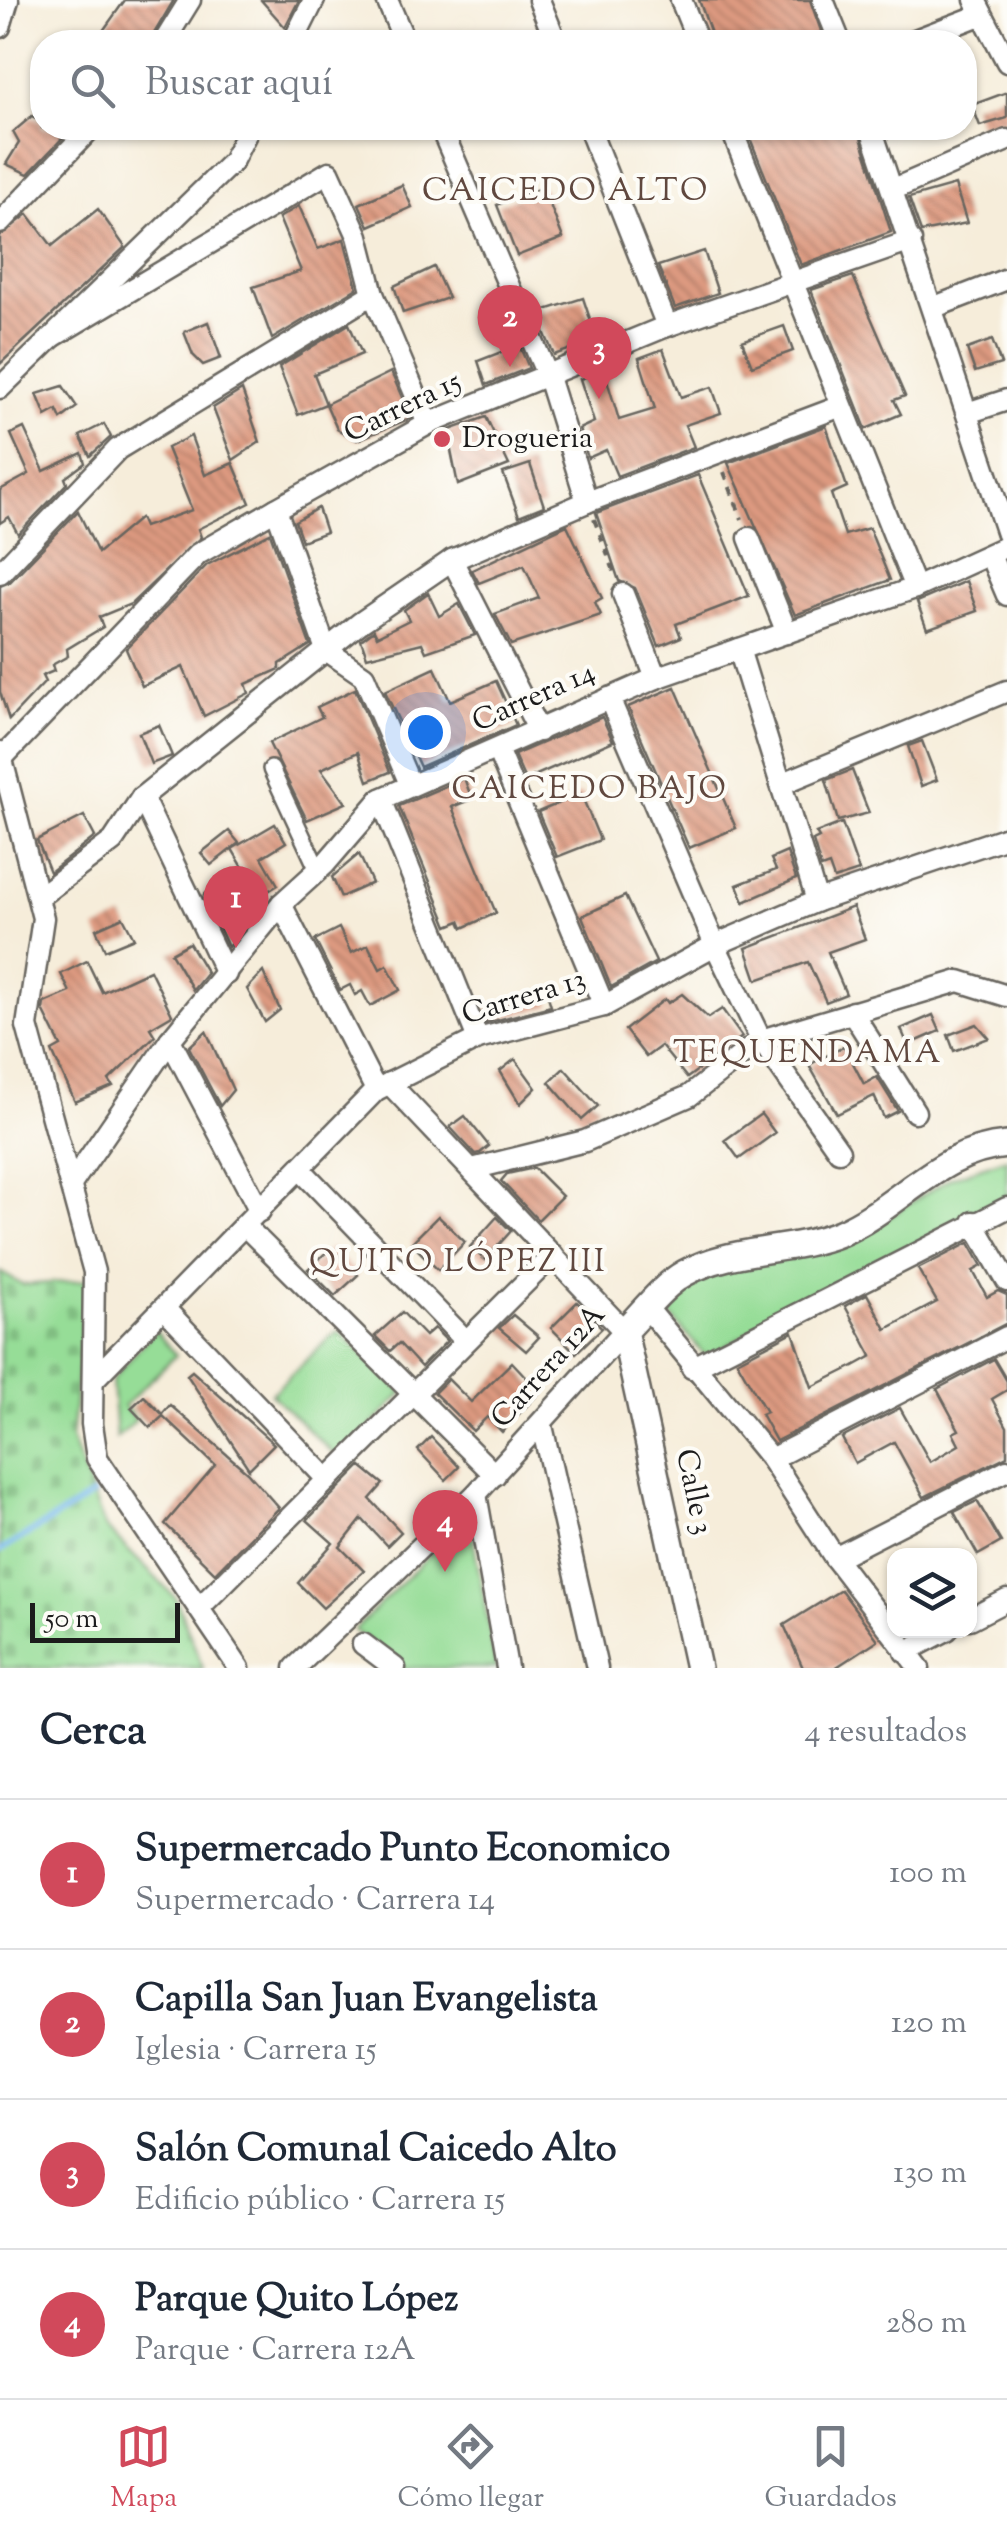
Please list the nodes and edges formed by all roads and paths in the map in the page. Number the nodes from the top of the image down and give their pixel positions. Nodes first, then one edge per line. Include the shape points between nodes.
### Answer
1 (8, 0) edge
2 (190, 0) edge
3 (314, 0) edge
4 (386, 0) edge
5 (539, 0) edge
6 (682, 0) edge
7 (824, 0) edge
8 (978, 8) edge
9 (0, 27) edge
10 (171, 30) edge
11 (299, 30) edge
12 (400, 30) edge
13 (551, 30) edge
14 (693, 30) edge
15 (835, 30) edge
16 (934, 30) edge
17 (1007, 62) edge
18 (79, 140) edge
19 (244, 140) edge
20 (446, 140) edge
21 (595, 140) edge
22 (736, 140) edge
23 (876, 140) edge
24 (1007, 140) edge
25 (894, 189) junction
26 (0, 222) edge
27 (911, 240) junction
28 (1007, 279) edge
29 (789, 280) junction
30 (373, 294) junction
31 (932, 308) junction
32 (667, 326) junction
33 (54, 336) junction
34 (548, 377) junction
35 (0, 388) edge
36 (1007, 400) edge
37 (840, 407) junction
38 (967, 413) junction
39 (428, 424) junction
40 (716, 451) junction
41 (588, 502) junction
42 (276, 509) junction
43 (1007, 534) edge
44 (749, 538) joint
45 (999, 550) edge
46 (452, 560) junction
47 (0, 573) edge
48 (915, 588) junction
49 (623, 594) joint
50 (1007, 595) edge
51 (787, 633) junction
52 (739, 649) junction
53 (326, 650) junction
54 (656, 678) junction
55 (1007, 690) edge
56 (608, 698) junction
57 (538, 731) junction
58 (497, 749) junction
59 (1, 755) edge
60 (270, 769) dead end
61 (410, 784) junction
62 (780, 784) junction
63 (142, 798) junction
64 (380, 799) junction
65 (1007, 837) edge
66 (318, 870) junction
67 (40, 896) junction
68 (817, 901) junction
69 (281, 904) junction
70 (715, 944) junction
71 (226, 974) junction
72 (1007, 996) edge
73 (604, 1006) junction
74 (852, 1012) junction
75 (478, 1039) junction
76 (170, 1040) junction
77 (761, 1040) junction
78 (382, 1086) junction
79 (914, 1112) dead end
80 (1007, 1145) edge
81 (839, 1152) dead end
82 (300, 1169) junction
83 (472, 1169) junction
84 (72, 1183) junction
85 (1007, 1208) edge
86 (252, 1218) junction
87 (972, 1222) junction
88 (553, 1255) junction
89 (1007, 1281) edge
90 (164, 1308) junction
91 (648, 1308) junction
92 (624, 1330) junction
93 (1007, 1337) edge
94 (466, 1342) junction
95 (692, 1368) junction
96 (94, 1379) junction
97 (414, 1394) junction
98 (542, 1426) junction
99 (772, 1459) junction
100 (1007, 1470) edge
101 (495, 1475) junction
102 (328, 1480) junction
103 (476, 1494) junction
104 (834, 1558) junction
105 (1007, 1600) edge
106 (200, 1608) junction
107 (977, 1615) edge
108 (937, 1638) edge
109 (363, 1644) dead end
110 (912, 1660) edge
111 (239, 1668) edge
112 (295, 1668) edge
113 (395, 1668) edge
114 (506, 1668) edge
115 (597, 1668) edge
116 (698, 1668) edge

1 - 9 street
2 - 10 street
3 - 11 street
4 - 12 street
5 - 13 street
6 - 14 street
7 - 15 street
8 - 16 street
8 - 17 street
18 - 26 street
19 - 33 street via 232,162
20 - 34 street
21 - 32 street
22 - 29 street
23 - 25 street
24 - 25 street
25 - 27 street
27 - 29 street, Carrera 15
27 - 31 street
28 - 31 street
29 - 32 street, Carrera 15
29 - 37 street
30 - 33 street via 358,236 329,172
30 - 39 street
30 - 47 street via 118,448
31 - 38 street
32 - 34 street, Carrera 15
33 - 35 street
34 - 39 street, Carrera 15
34 - 41 street
36 - 38 street
37 - 40 street
37 - 48 street
38 - 43 street
39 - 42 street, Carrera 15
40 - 41 street
40 - 44 path
41 - 46 street
41 - 49 path
42 - 53 street
42 - 59 street, Carrera 15 via 198,554
44 - 51 street
45 - 48 street, Carrera 14
45 - 50 street
46 - 53 street
46 - 57 street
48 - 51 street, Carrera 14
49 - 54 street
51 - 52 street, Carrera 14
52 - 54 street, Carrera 14
52 - 62 street
53 - 61 street via 364,676
53 - 63 street
54 - 56 street, Carrera 14
55 - 62 street
56 - 57 street, Carrera 14
56 - 70 street
57 - 58 street, Carrera 14
58 - 61 street, Carrera 14
58 - 73 street
59 - 67 street
60 - 66 street
61 - 64 street, Carrera 14
62 - 68 street
63 - 67 street via 113,841
63 - 71 street
64 - 66 street, Carrera 14
64 - 75 street
65 - 68 street, Carrera 13
66 - 69 street, Carrera 14
67 - 84 street via 43,918 27,1026
68 - 70 street, Carrera 13
69 - 71 street, Carrera 14
69 - 78 street
70 - 73 street, Carrera 13
70 - 77 street
71 - 76 street, Carrera 14
72 - 74 street via 958,981
73 - 75 street, Carrera 13
74 - 77 street
74 - 79 street
75 - 78 street, Carrera 13
76 - 84 street, Carrera 14
76 - 86 street
77 - 81 street
77 - 83 street via 689,1096 585,1141
78 - 82 street, Carrera 13
78 - 83 street
80 - 91 street, Carrera 12A via 940,1166 844,1231 681,1274
82 - 86 street, Carrera 13
82 - 94 street
83 - 88 street
84 - 96 street via 94,1272
85 - 87 street
86 - 90 street, Carrera 13
86 - 97 street
87 - 89 street
87 - 95 street
88 - 92 street
88 - 94 street
90 - 96 street, Carrera 13
90 - 102 street
91 - 92 street, Carrera 12A
91 - 95 street
92 - 98 street, Carrera 12A
92 - 116 street, Calle 3
93 - 99 street
94 - 97 street
95 - 99 street
96 - 106 street via 98,1458
97 - 101 street
97 - 102 street
98 - 101 street, Carrera 12A
98 - 115 street
99 - 104 street
100 - 104 street
101 - 103 street, Carrera 12A
102 - 106 street
103 - 112 street, Carrera 12A
103 - 114 street
104 - 110 street
105 - 107 street
106 - 111 street
108 - 110 street
109 - 113 street

